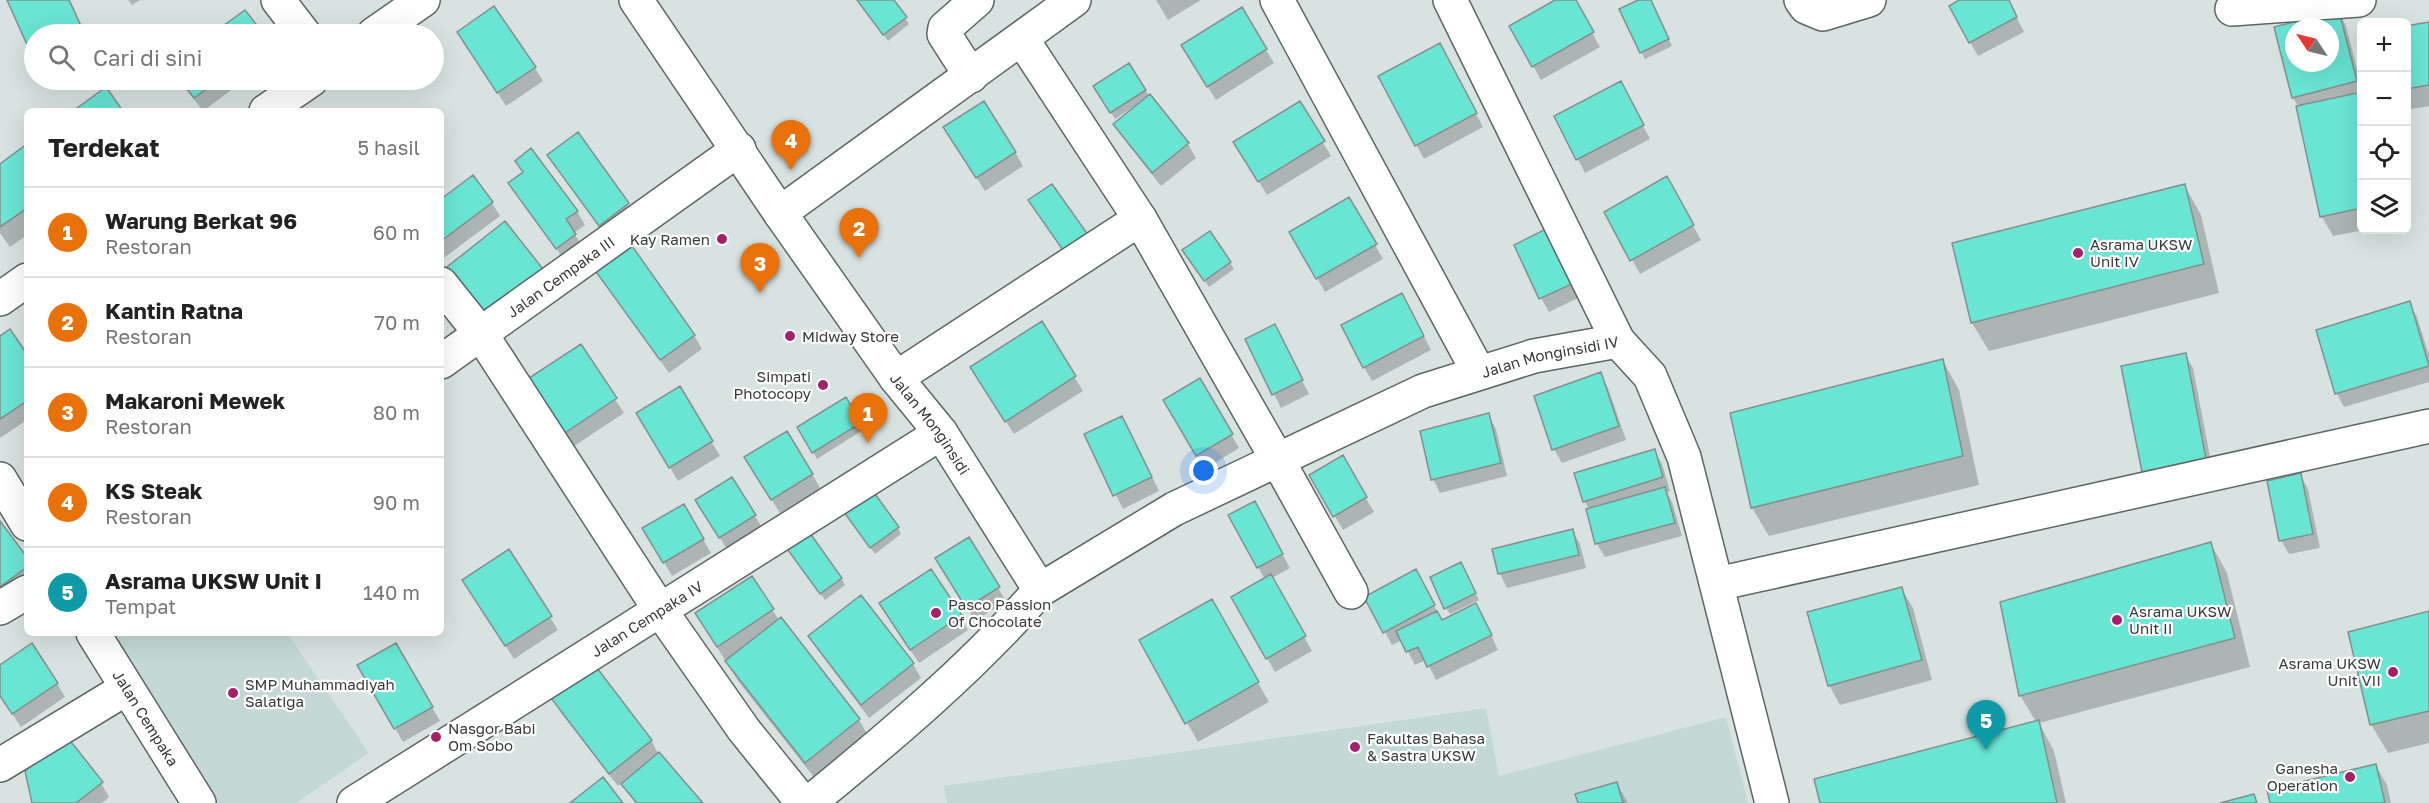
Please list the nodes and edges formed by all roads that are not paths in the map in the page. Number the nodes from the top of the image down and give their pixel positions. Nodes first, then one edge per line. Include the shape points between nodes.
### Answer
1 (278, 0) edge
2 (423, 0) edge
3 (636, 0) edge
4 (977, 0) edge
5 (1074, 0) edge
6 (1277, 0) edge
7 (1450, 0) edge
8 (1801, 0) edge
9 (1869, 0) edge
10 (2359, 0) edge
11 (2232, 9) dead end
12 (296, 24) edge
13 (389, 24) edge
14 (1022, 39) junction
15 (971, 76) junction
16 (739, 149) junction
17 (780, 213) junction
18 (1140, 219) junction
19 (24, 282) edge
20 (444, 288) edge
21 (0, 299) edge
22 (481, 334) junction
23 (1617, 341) junction
24 (444, 360) edge
25 (1479, 373) junction
26 (896, 378) junction
27 (2429, 426) edge
28 (941, 433) junction
29 (1278, 459) junction
30 (0, 478) edge
31 (24, 519) edge
32 (1717, 584) junction
33 (1040, 590) junction
34 (1351, 592) dead end
35 (24, 594) edge
36 (0, 608) edge
37 (660, 610) junction
38 (95, 636) edge
39 (127, 688) junction
40 (0, 765) edge
41 (199, 803) edge
42 (354, 803) edge
43 (803, 803) edge
44 (809, 803) edge
45 (1772, 803) edge

1 - 12 street
2 - 13 street
3 - 16 street, Jalan Monginsidi
4 - 15 street via 945,28 944,34
5 - 14 street
6 - 25 street
7 - 23 street
8 - 9 street via 1806,7 1823,14
10 - 11 street
14 - 15 street
14 - 18 street
15 - 17 street
16 - 17 street, Jalan Monginsidi
16 - 22 street, Jalan Cempaka III
17 - 26 street, Jalan Monginsidi
18 - 26 street
18 - 29 street
19 - 21 street
20 - 22 street
22 - 24 street, Jalan Cempaka III
22 - 37 street
23 - 25 street, Jalan Monginsidi IV via 1534,356
23 - 32 street, Jalan Monginsidi IV via 1650,376 1660,396 1684,457
25 - 29 street, Jalan Monginsidi IV via 1423,391
26 - 28 street, Jalan Monginsidi
27 - 32 street
28 - 33 street, Jalan Monginsidi
28 - 37 street, Jalan Cempaka IV
29 - 33 street, Jalan Monginsidi IV via 1174,510
29 - 34 street
30 - 31 street
32 - 45 street, Jalan Monginsidi IV
33 - 44 street via 972,661
35 - 36 street
37 - 42 street, Jalan Cempaka IV
37 - 43 street via 744,730
38 - 39 street, Jalan Cempaka
39 - 40 street
39 - 41 street, Jalan Cempaka

